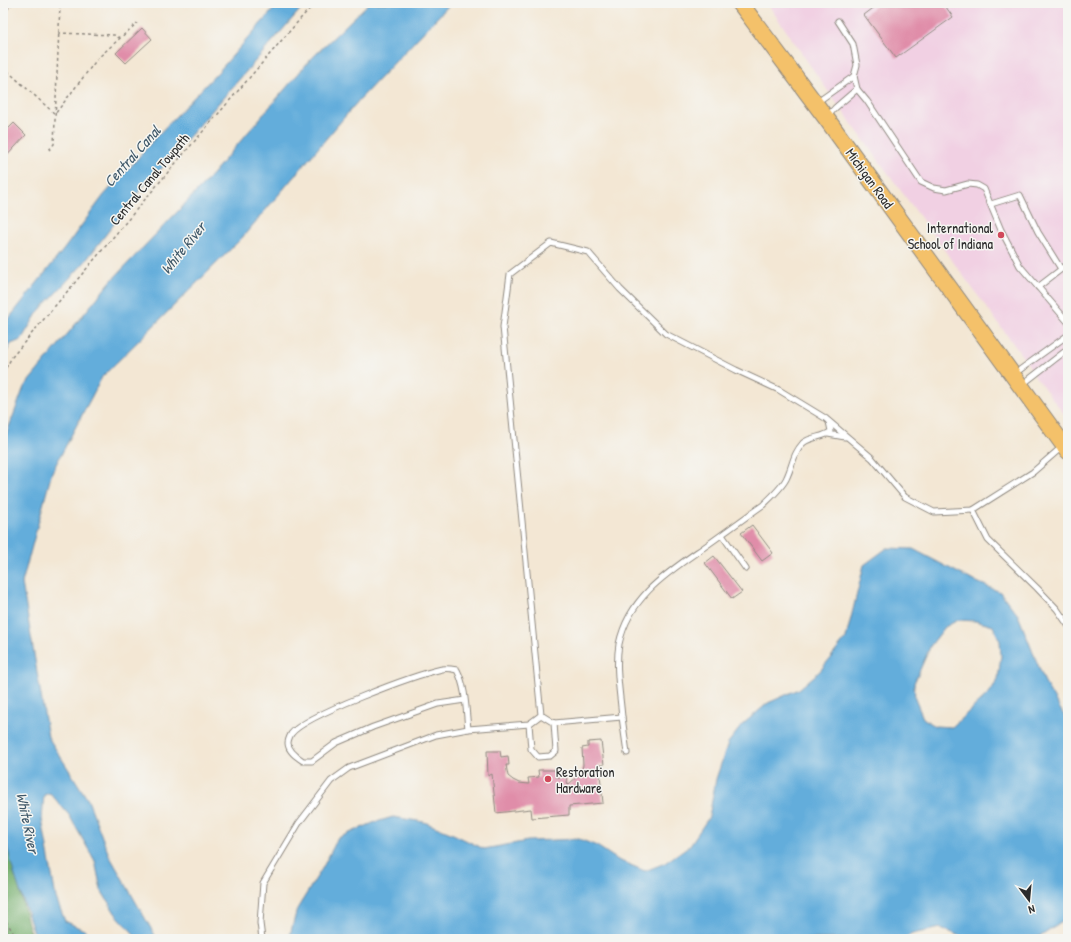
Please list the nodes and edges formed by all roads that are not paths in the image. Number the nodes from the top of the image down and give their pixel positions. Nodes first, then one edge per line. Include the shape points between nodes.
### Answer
1 (740, 3) edge
2 (838, 20) dead end
3 (854, 76) junction
4 (857, 89) junction
5 (815, 104) junction
6 (826, 118) junction
7 (991, 204) junction
8 (1068, 264) edge
9 (1061, 269) junction
10 (1038, 287) junction
11 (1068, 322) edge
12 (1068, 335) edge
13 (1068, 350) edge
14 (1016, 380) junction
15 (830, 422) junction
16 (828, 434) junction
17 (848, 438) junction
18 (1066, 448) edge
19 (973, 510) junction
20 (722, 535) junction
21 (746, 569) dead end
22 (1068, 625) edge
23 (465, 700) junction
24 (541, 715) junction
25 (622, 717) junction
26 (554, 723) junction
27 (530, 724) junction
28 (468, 729) junction
29 (627, 753) dead end
30 (262, 939) edge

1 - 5 main road, Michigan Road
2 - 3 lane via 853,44 857,65
3 - 4 lane
3 - 5 lane
4 - 6 lane
4 - 7 lane via 921,182 946,190 968,184 976,185 984,189
5 - 6 main road, Michigan Road
6 - 14 main road, Michigan Road
7 - 9 lane via 1020,196
7 - 10 lane via 1020,266
8 - 9 lane
9 - 10 lane
10 - 11 lane
12 - 14 lane
13 - 14 lane
14 - 18 main road, Michigan Road
15 - 16 lane via 831,431
15 - 17 lane
15 - 24 lane via 779,390 666,334 620,289 588,252 551,242 510,274 503,327
16 - 17 lane
16 - 20 lane via 804,442 796,452 787,478 777,491 763,505
17 - 19 lane via 872,458 905,497 934,512
18 - 19 lane
19 - 22 lane via 988,540 1052,604
20 - 21 lane
20 - 25 lane via 660,578 635,606 626,624 617,660
23 - 23 lane via 457,670 443,668 381,689 316,717 291,734 288,744 291,752 303,761 312,761 336,743 372,727 438,704
23 - 28 lane
24 - 26 lane
24 - 27 lane
25 - 26 lane
25 - 29 lane
26 - 27 lane via 556,751 550,756 538,757 532,749
27 - 28 lane
28 - 30 lane via 436,734 349,768 331,781 299,823 263,883 260,923

